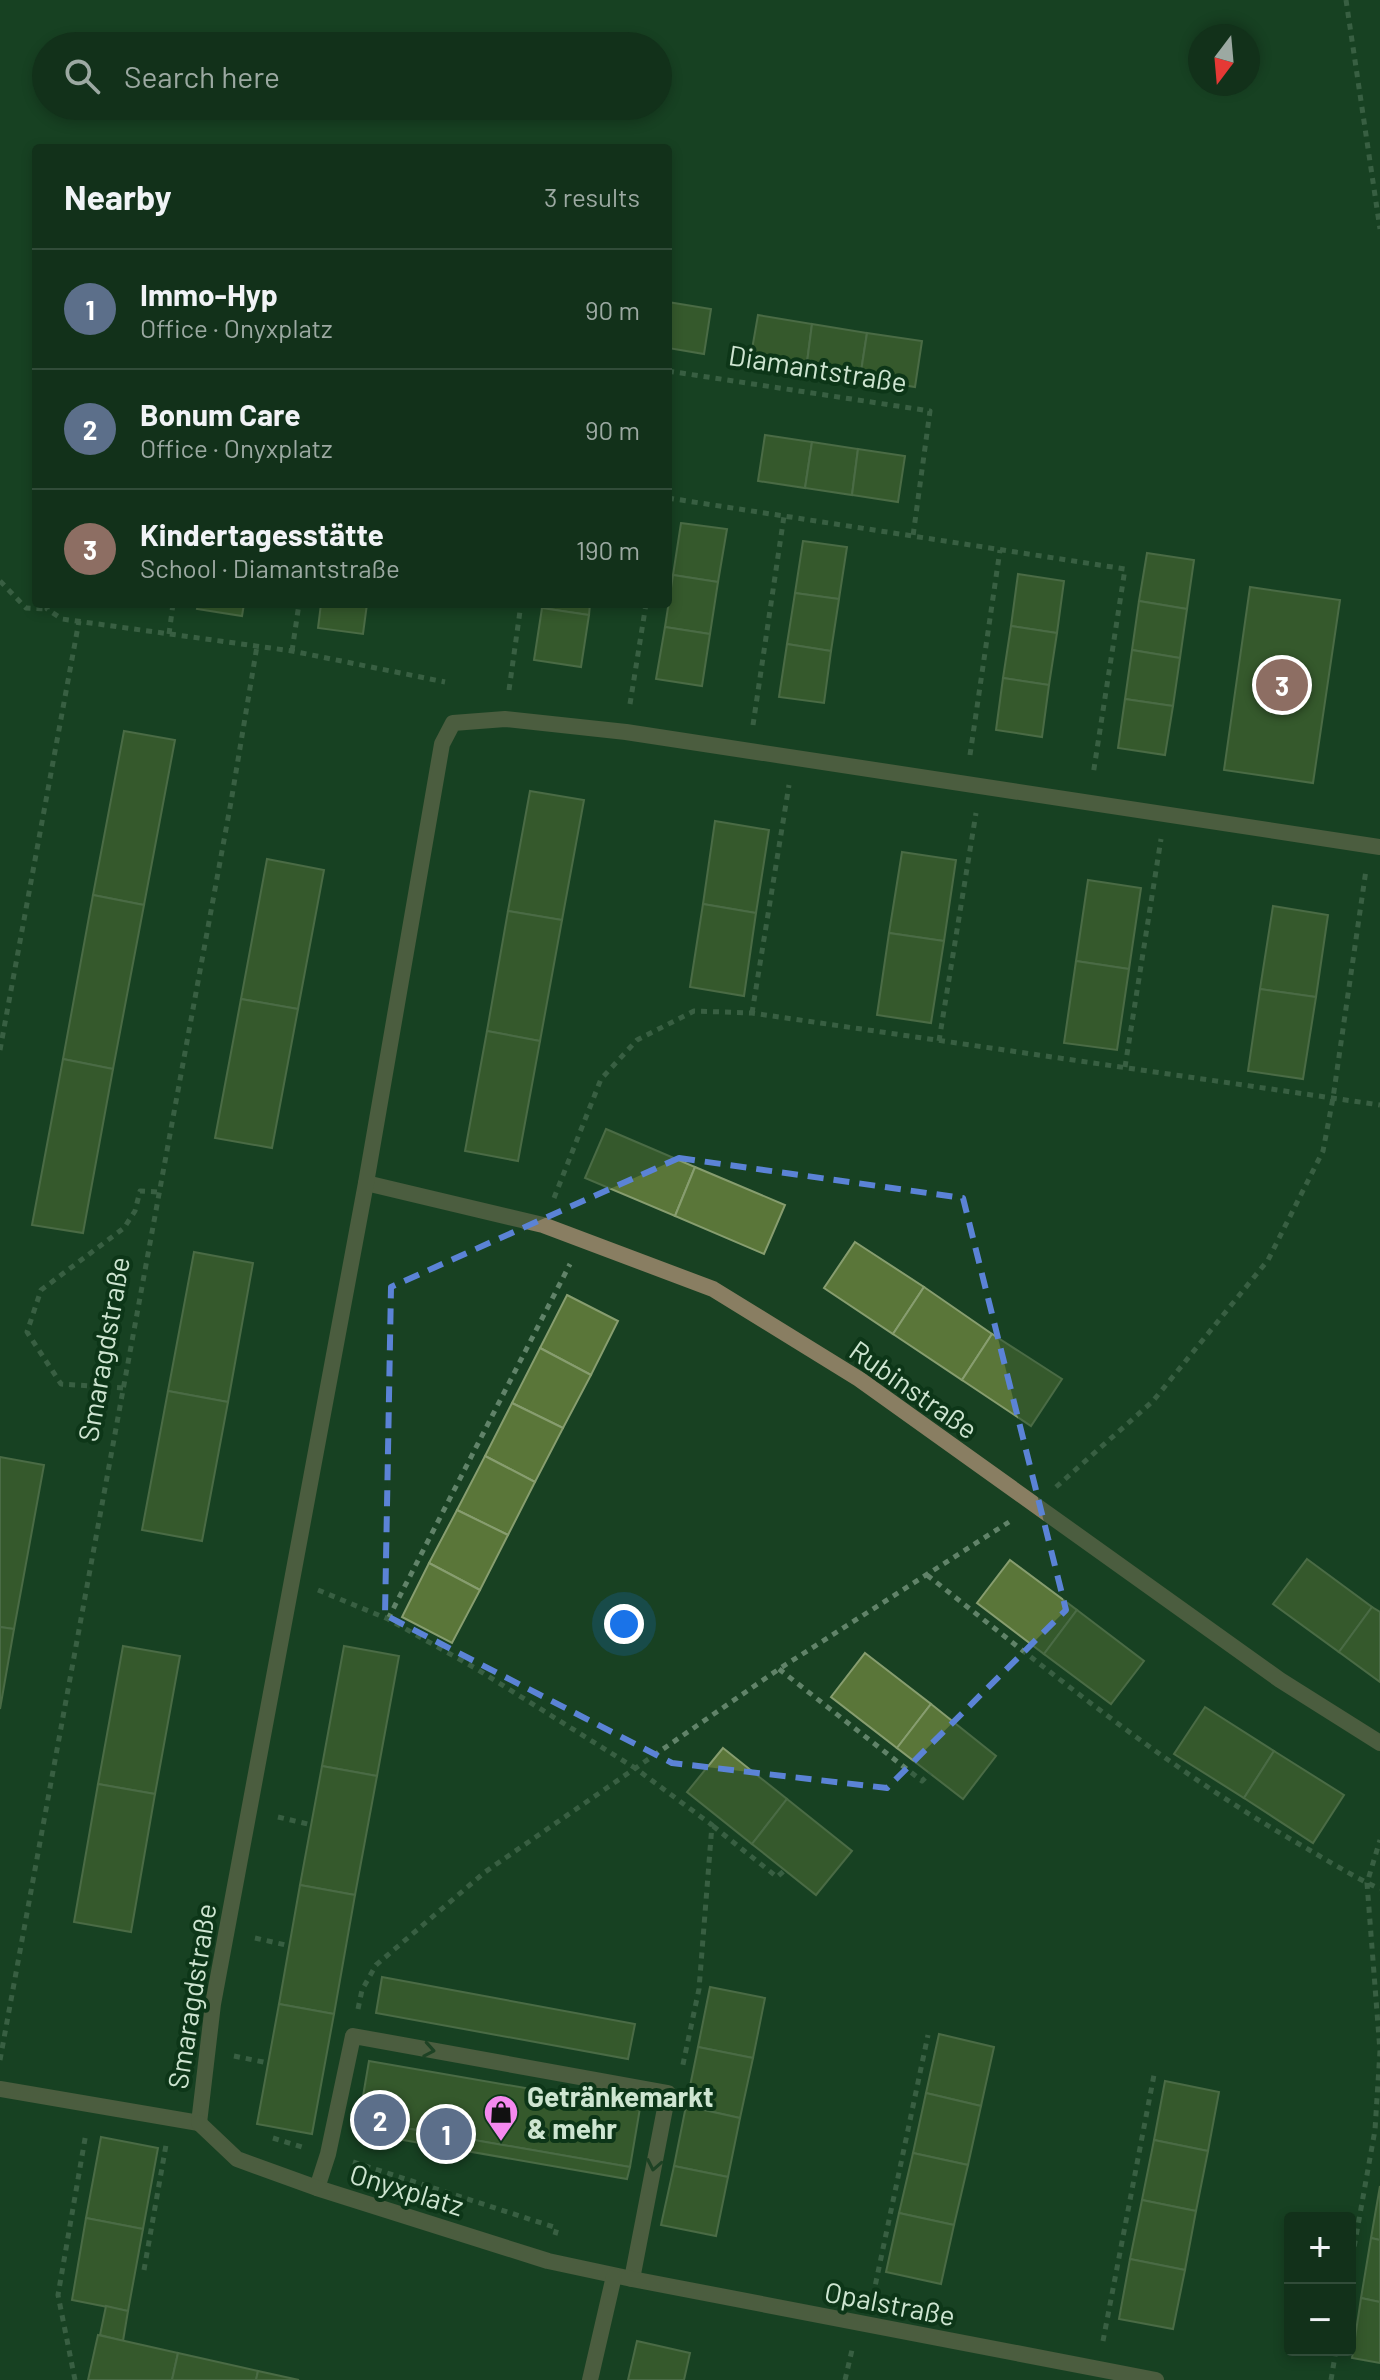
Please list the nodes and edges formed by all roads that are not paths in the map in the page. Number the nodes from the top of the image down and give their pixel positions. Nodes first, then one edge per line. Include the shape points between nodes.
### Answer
1 (1375, 846) edge
2 (366, 1183) junction
3 (1380, 1743) edge
4 (0, 2089) edge
5 (199, 2123) junction
6 (317, 2188) junction
7 (614, 2276) junction
8 (632, 2279) junction
9 (590, 2380) edge
10 (1156, 2380) edge

1 - 2 street, Smaragdstraße via 626,732 505,719 453,723 442,744
2 - 3 street, Rubinstraße via 543,1225 713,1289 859,1379 1280,1680
2 - 5 street, Smaragdstraße via 213,2004
4 - 5 street
5 - 6 street, Onyxplatz via 237,2159
6 - 7 street, Onyxplatz via 548,2261
6 -> 8 street via 353,2036 668,2093
7 - 8 street, Opalstraße
7 - 9 street
8 - 10 street, Opalstraße

